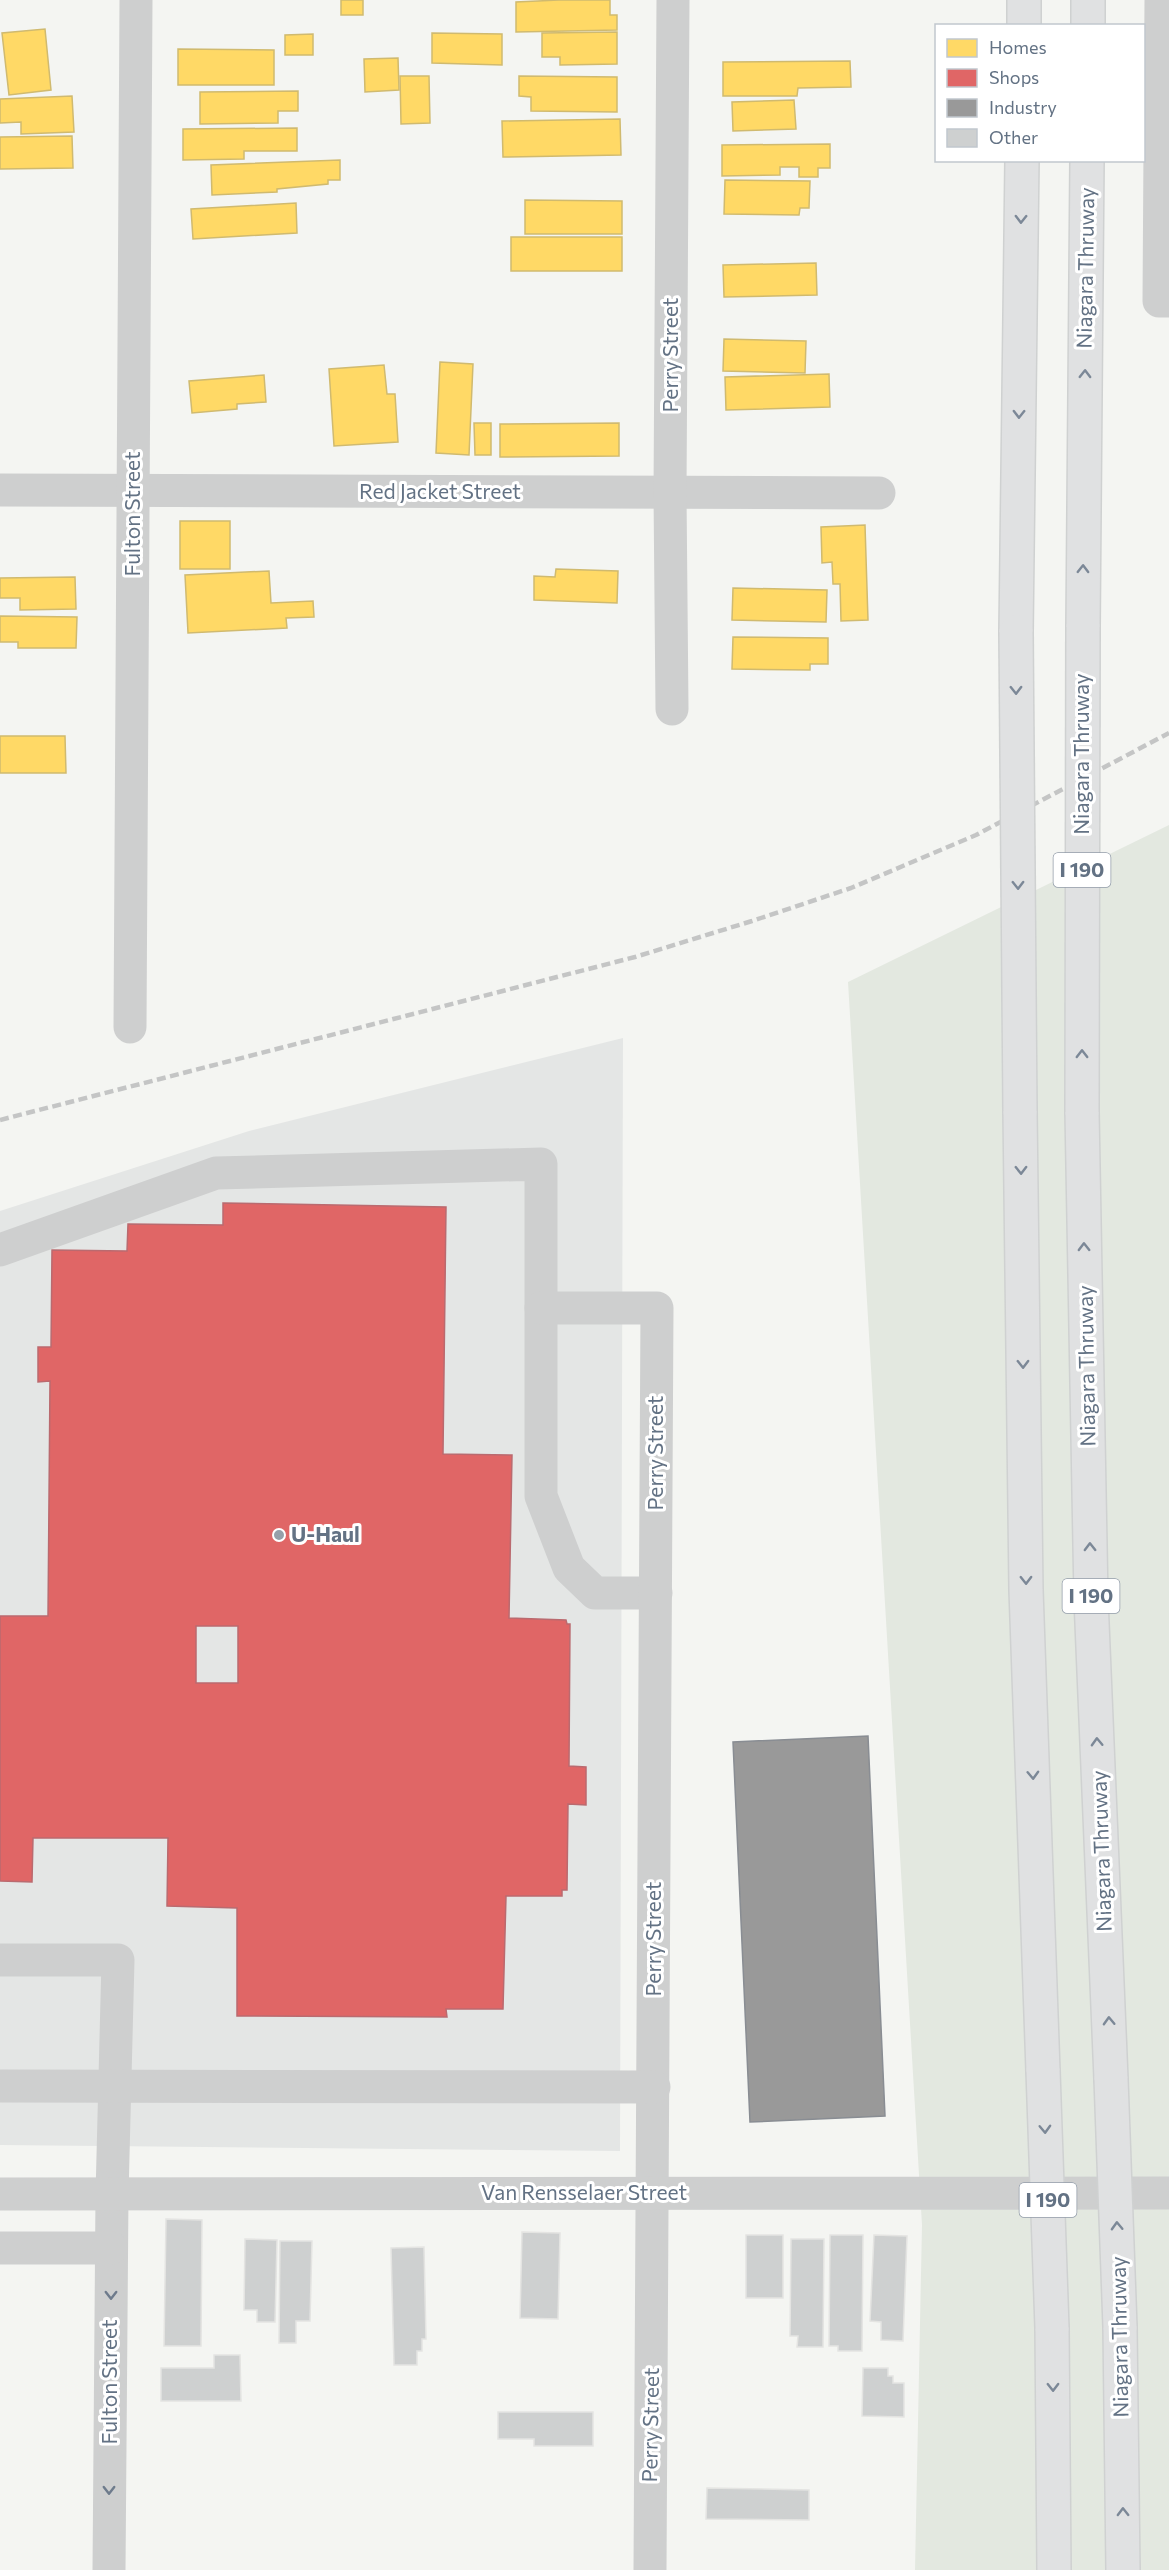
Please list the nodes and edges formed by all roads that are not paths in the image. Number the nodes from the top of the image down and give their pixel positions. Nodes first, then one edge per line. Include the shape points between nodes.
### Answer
1 (136, 0) edge
2 (673, 0) edge
3 (1024, 0) edge
4 (1088, 0) edge
5 (1161, 0) edge
6 (1024, 24) edge
7 (1088, 24) edge
8 (1165, 57) edge
9 (1022, 162) edge
10 (1087, 162) edge
11 (1164, 301) edge
12 (0, 490) edge
13 (133, 491) junction
14 (670, 493) junction
15 (879, 493) dead end
16 (672, 709) dead end
17 (130, 1028) dead end
18 (0, 1250) edge
19 (541, 1308) junction
20 (656, 1593) junction
21 (0, 1960) edge
22 (0, 2086) edge
23 (115, 2086) junction
24 (654, 2087) junction
25 (654, 2193) junction
26 (1169, 2193) edge
27 (0, 2194) edge
28 (111, 2195) junction
29 (0, 2248) edge
30 (111, 2248) junction
31 (109, 2570) edge
32 (650, 2570) edge
33 (1054, 2570) edge
34 (1123, 2570) edge

1 - 13 street, Fulton Street
2 - 14 street, Perry Street
3 - 6 highway
4 - 7 highway
5 - 8 street
8 - 11 street
9 -> 33 highway, I 190, bridge via 1016,632 1026,1590 1052,2328
34 -> 10 highway, Niagara Thruway / I 190, bridge via 1120,2327 1091,1599 1082,1112
12 - 13 street, Red Jacket Street
13 - 14 street, Red Jacket Street
13 - 17 street, Fulton Street
14 - 15 street, Red Jacket Street
14 - 16 street, Perry Street
18 - 19 street via 216,1173 541,1164
19 - 20 street via 541,1496 569,1568 595,1593
19 - 20 street, Perry Street via 657,1308
20 - 24 street, Perry Street
21 - 23 street, Fulton Street via 118,1960
22 - 23 street
23 - 24 street
23 - 28 street, Fulton Street
24 - 25 street, Perry Street
25 - 26 street, Van Rensselaer Street
25 - 28 street, Van Rensselaer Street
25 - 32 street, Perry Street
27 - 28 street, Van Rensselaer Street
28 - 30 street, Fulton Street
29 - 30 street
30 -> 31 street, Fulton Street

